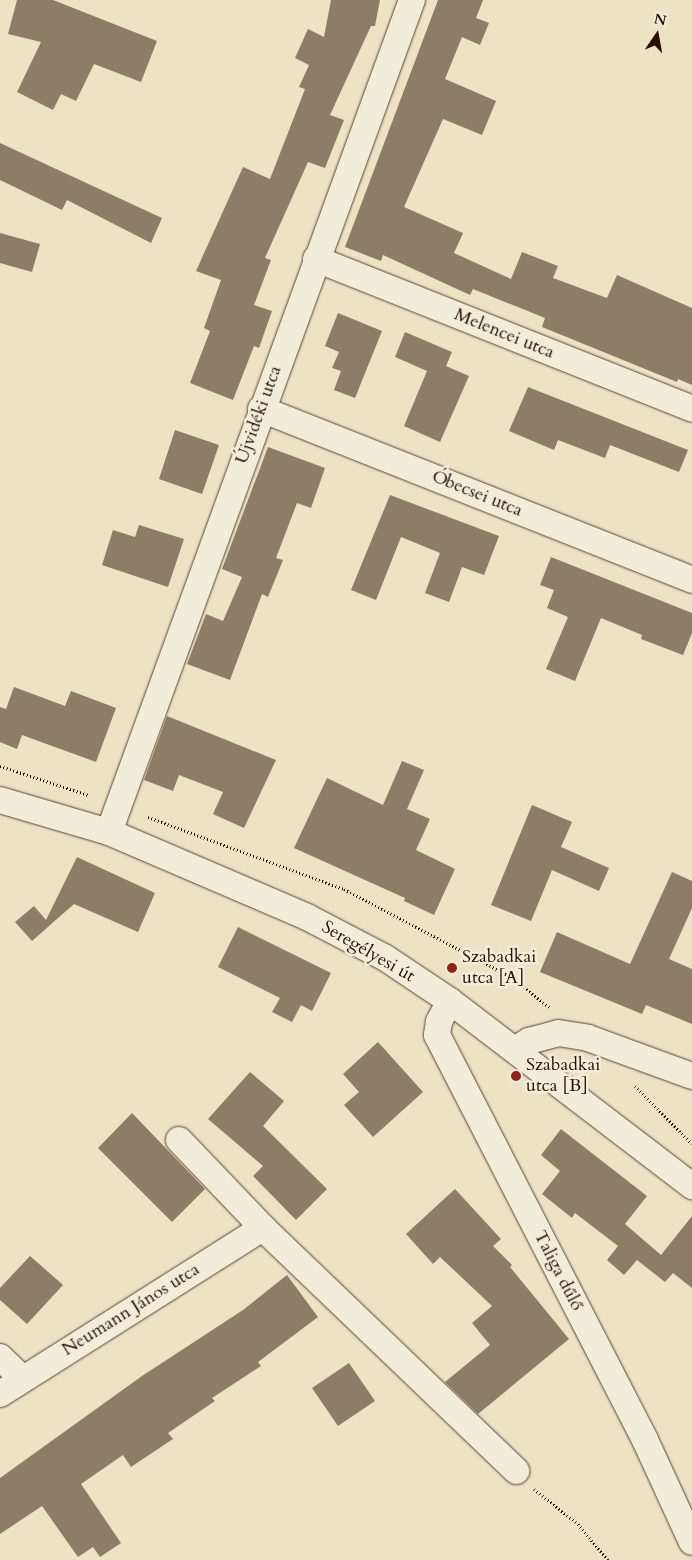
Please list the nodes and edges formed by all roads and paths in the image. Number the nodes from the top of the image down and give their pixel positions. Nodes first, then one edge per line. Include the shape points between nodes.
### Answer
1 (412, 0) edge
2 (316, 259) junction
3 (261, 409) junction
4 (692, 409) edge
5 (692, 580) edge
6 (0, 800) edge
7 (109, 832) junction
8 (450, 1001) junction
9 (516, 1050) junction
10 (692, 1076) edge
11 (179, 1140) dead end
12 (692, 1186) edge
13 (263, 1228) junction
14 (0, 1357) edge
15 (22, 1378) junction
16 (0, 1394) edge
17 (516, 1471) joint
18 (692, 1542) edge
19 (608, 1560) edge

1 - 2 street, Újvidéki utca
2 - 3 street, Újvidéki utca
2 - 4 street, Melencei utca
3 - 5 street, Óbecsei utca
3 - 7 street, Újvidéki utca
6 - 7 street, Seregélyesi út
7 - 8 street, Seregélyesi út via 307,917 384,957
8 - 9 street, Seregélyesi út
8 - 18 street, Taliga dűlő via 437,1035 645,1440
9 - 10 street via 530,1041 558,1033 588,1038
9 - 12 street, Seregélyesi út
11 - 13 street
13 - 15 street, Neumann János utca
13 - 17 street
14 - 15 street
15 - 16 street, Neumann János utca
17 - 19 path via 578,1524

